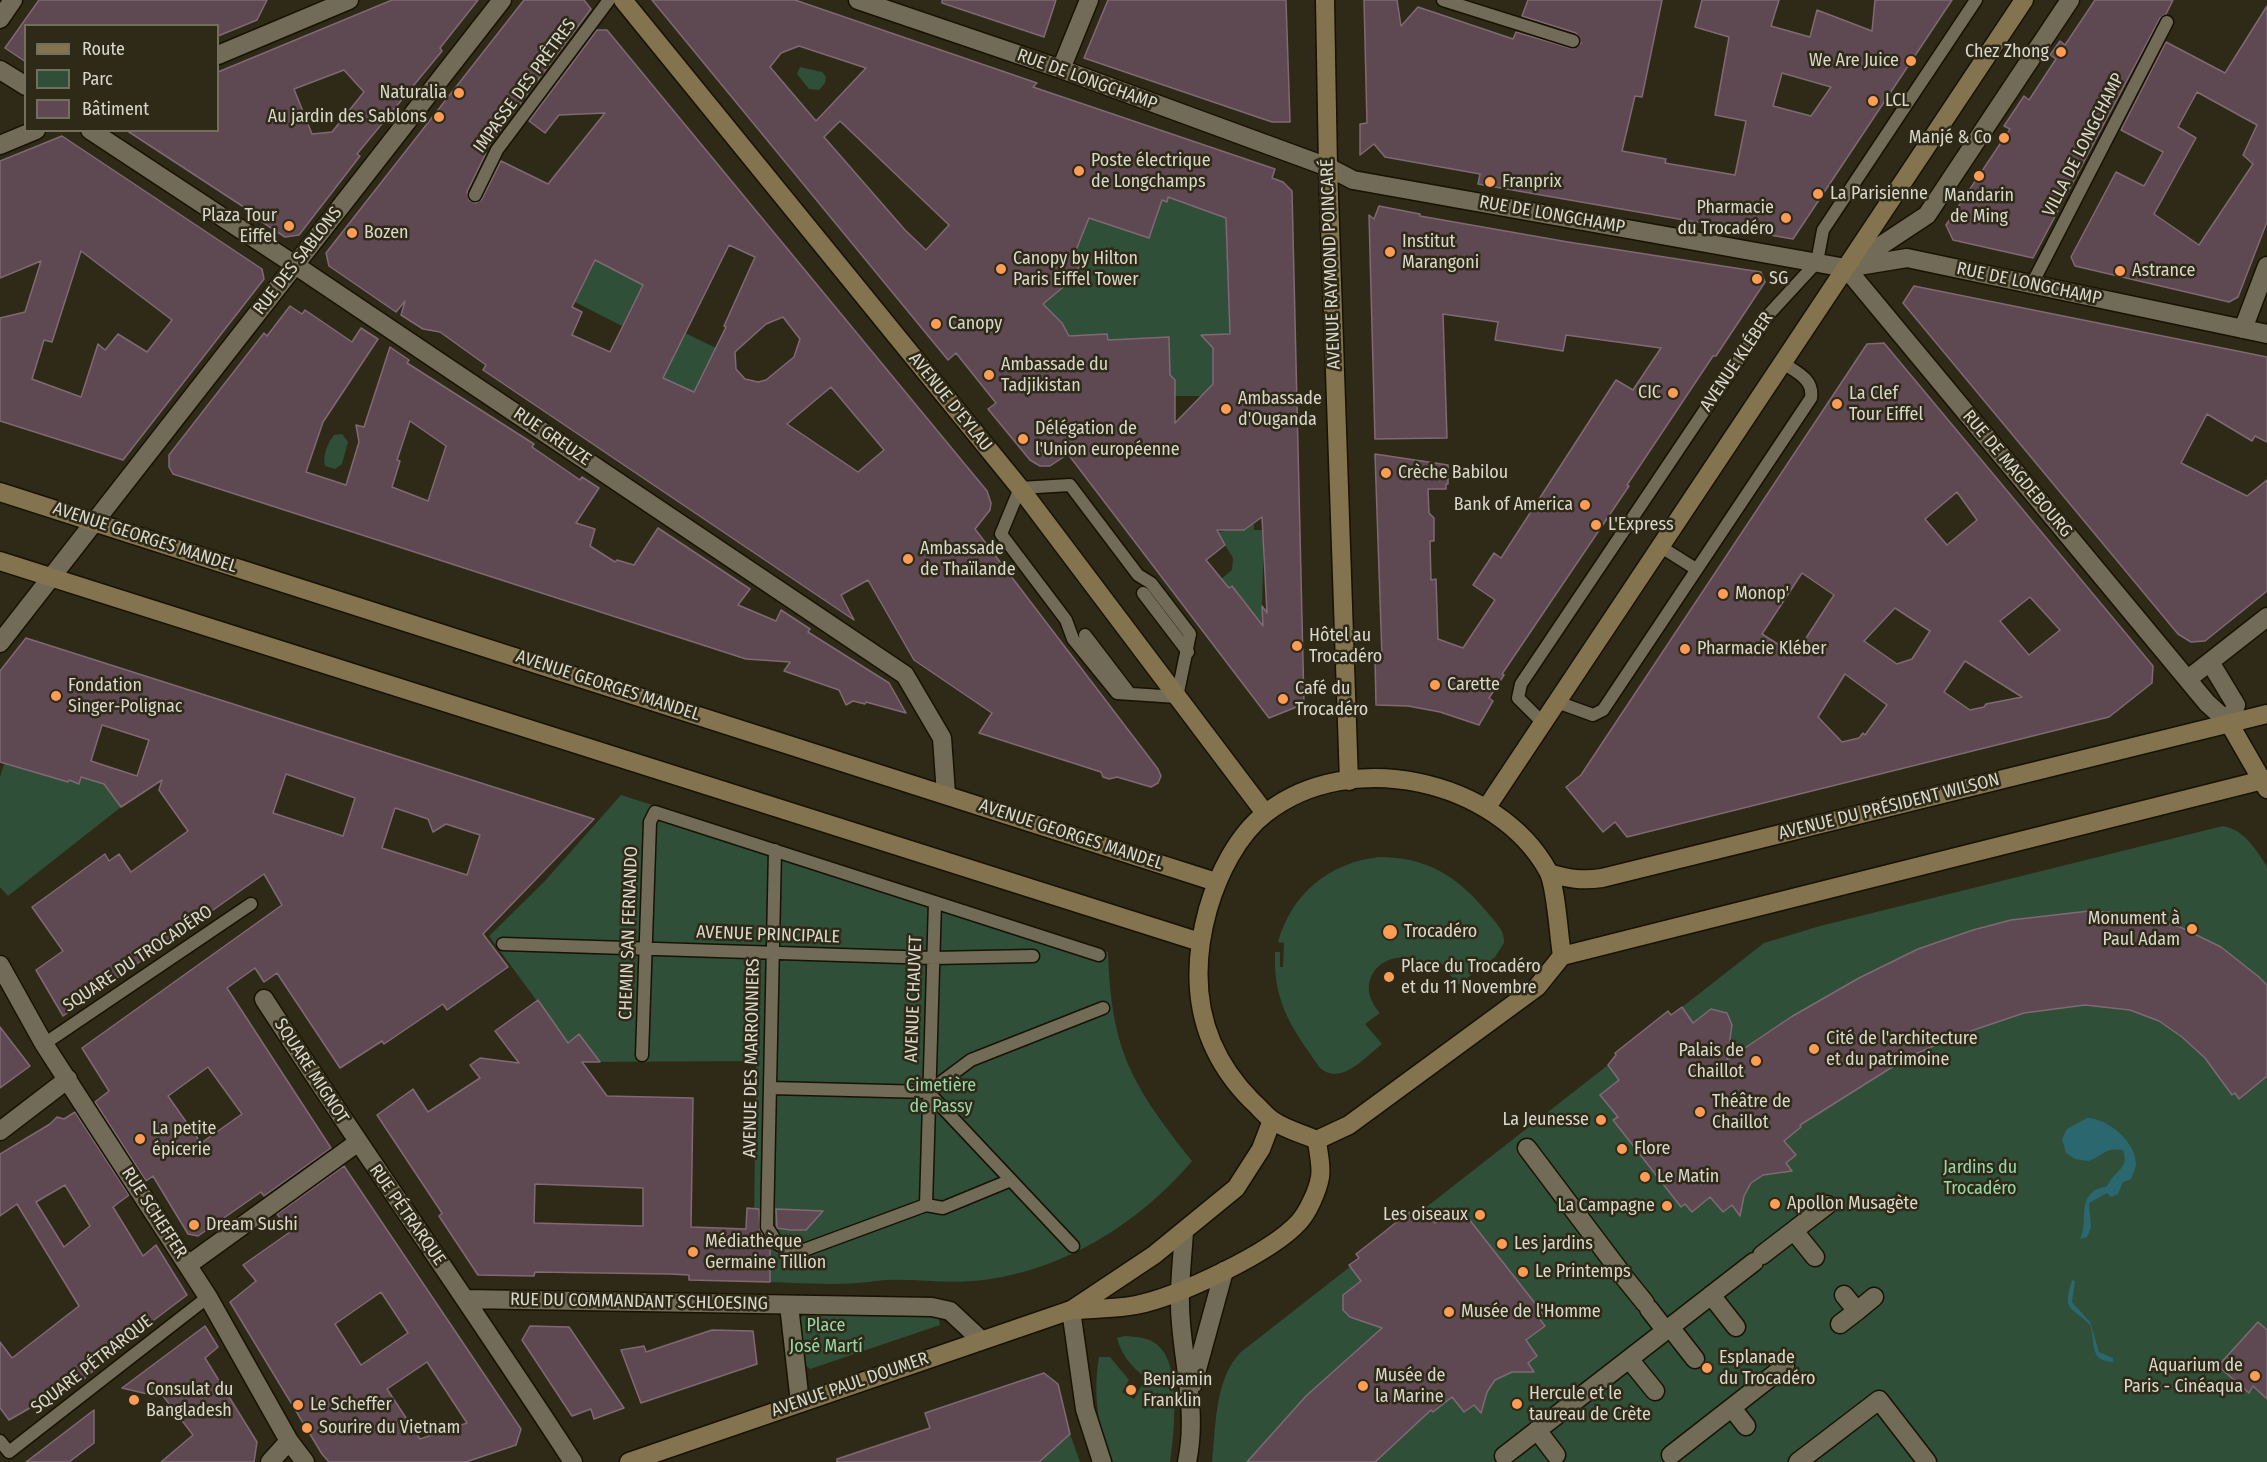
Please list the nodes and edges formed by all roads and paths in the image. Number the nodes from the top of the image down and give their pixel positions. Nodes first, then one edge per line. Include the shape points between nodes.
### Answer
1 (14, 0) edge
2 (349, 0) edge
3 (502, 0) edge
4 (609, 0) edge
5 (623, 0) edge
6 (858, 0) edge
7 (1089, 0) edge
8 (1325, 0) edge
9 (1443, 0) edge
10 (1976, 0) edge
11 (2024, 0) edge
12 (2070, 0) edge
13 (0, 19) edge
14 (2167, 22) dead end
15 (1574, 41) dead end
16 (219, 55) edge
17 (1061, 69) junction
18 (0, 70) edge
19 (24, 85) edge
20 (31, 132) edge
21 (93, 132) edge
22 (0, 145) edge
23 (1328, 167) junction
24 (475, 195) dead end
25 (1817, 262) junction
26 (295, 265) junction
27 (2267, 266) edge
28 (1846, 268) junction
29 (2032, 284) junction
30 (2243, 329) junction
31 (2267, 334) edge
32 (1783, 363) junction
33 (1020, 488) junction
34 (0, 492) edge
35 (94, 522) junction
36 (1661, 547) junction
37 (0, 561) edge
38 (1696, 569) junction
39 (51, 577) junction
40 (1143, 593) dead end
41 (2267, 617) edge
42 (1084, 635) dead end
43 (0, 643) edge
44 (1188, 652) junction
45 (2210, 663) junction
46 (2188, 679) junction
47 (1130, 694) junction
48 (1177, 697) junction
49 (1557, 702) junction
50 (2267, 714) edge
51 (1543, 723) junction
52 (2229, 723) junction
53 (1349, 781) junction
54 (2265, 783) edge
55 (946, 794) junction
56 (1487, 807) junction
57 (1265, 813) junction
58 (775, 850) junction
59 (1550, 873) junction
60 (1216, 882) junction
61 (935, 902) junction
62 (251, 904) dead end
63 (1200, 942) junction
64 (503, 944) dead end
65 (647, 949) junction
66 (772, 953) junction
67 (1099, 955) dead end
68 (1033, 956) dead end
69 (1562, 956) junction
70 (933, 958) junction
71 (0, 965) edge
72 (264, 999) dead end
73 (1103, 1008) dead end
74 (45, 1044) junction
75 (642, 1055) dead end
76 (68, 1079) junction
77 (771, 1088) junction
78 (928, 1092) junction
79 (1272, 1120) junction
80 (0, 1131) edge
81 (1317, 1140) junction
82 (357, 1143) junction
83 (1527, 1148) dead end
84 (1011, 1180) junction
85 (926, 1205) junction
86 (1827, 1205) dead end
87 (1794, 1231) junction
88 (1184, 1232) junction
89 (1073, 1246) dead end
90 (1815, 1257) dead end
91 (188, 1265) junction
92 (1224, 1271) junction
93 (1179, 1292) junction
94 (1711, 1295) junction
95 (1844, 1295) dead end
96 (208, 1297) junction
97 (1874, 1297) dead end
98 (465, 1299) junction
99 (789, 1305) junction
100 (1071, 1310) junction
101 (1857, 1311) junction
102 (1840, 1324) dead end
103 (1736, 1327) dead end
104 (1668, 1329) junction
105 (981, 1340) junction
106 (1629, 1359) junction
107 (1695, 1359) dead end
108 (1785, 1366) dead end
109 (1191, 1391) junction
110 (1655, 1391) dead end
111 (800, 1402) junction
112 (1732, 1408) junction
113 (1746, 1426) dead end
114 (1537, 1430) junction
115 (0, 1441) edge
116 (289, 1441) junction
117 (1556, 1455) dead end
118 (1671, 1455) dead end
119 (1504, 1456) dead end
120 (270, 1462) edge
121 (305, 1462) edge
122 (573, 1462) edge
123 (629, 1462) edge
124 (1102, 1462) edge
125 (1187, 1462) edge
126 (1798, 1462) edge
127 (1927, 1462) edge

1 - 13 street
2 - 16 street
3 - 26 street, RUE DES SABLONS
4 - 24 lane, IMPASSE DES PRÊTRES via 497,150
5 - 33 main road, AVENUE D'EYLAU
6 - 17 street, RUE DE LONGCHAMP
7 - 17 street
8 - 23 main road, AVENUE RAYMOND POINCARÉ
9 - 15 lane
10 - 25 lane via 1823,230
11 - 28 main road
12 - 28 street via 1928,215
14 - 29 lane, VILLA DE LONGCHAMP
17 - 23 street, RUE DE LONGCHAMP
18 - 19 street
20 - 22 street
21 - 26 street, RUE GREUZE
23 - 25 street, RUE DE LONGCHAMP via 1360,182
23 - 53 main road, AVENUE RAYMOND POINCARÉ
25 - 28 street, RUE DE LONGCHAMP
25 - 51 lane, AVENUE KLÉBER via 1770,313 1521,684 1518,698
26 - 35 street, RUE DES SABLONS
26 - 55 street, RUE GREUZE via 905,675 942,738
27 - 30 street
28 - 29 street, RUE DE LONGCHAMP via 1908,258
28 - 32 main road
28 - 46 street, RUE DE MAGDEBOURG
29 - 30 street, RUE DE LONGCHAMP
30 - 31 street, RUE DE LONGCHAMP
32 - 36 main road
32 - 38 lane via 1808,380 1811,398
33 - 44 lane via 1070,485 1138,575 1151,583 1190,634
33 - 47 lane via 1001,534 1066,620 1073,639 1117,693
33 - 48 main road, AVENUE D'EYLAU
34 - 35 main road, AVENUE GEORGES MANDEL
35 - 39 street, RUE DES SABLONS
35 - 55 main road, AVENUE GEORGES MANDEL
36 - 38 lane
36 - 49 main road
37 - 39 main road
38 - 49 lane via 1603,710 1593,715
39 - 43 street, RUE DES SABLONS
39 - 63 main road
40 - 44 lane
41 - 45 street
42 - 47 lane
44 - 48 lane
45 - 46 street
45 - 52 street via 2236,705
46 - 52 street, RUE DE MAGDEBOURG
47 - 48 lane
48 - 57 main road, AVENUE D'EYLAU
49 - 51 main road
50 - 52 main road, AVENUE DU PRÉSIDENT WILSON
51 - 56 main road
52 - 54 main road
52 - 59 main road, AVENUE DU PRÉSIDENT WILSON via 1602,878 1567,879
53 - 56 main road via 1387,779 1416,783 1452,792
53 - 57 main road via 1299,793
54 - 69 main road
55 - 60 main road, AVENUE GEORGES MANDEL
56 - 59 main road via 1508,823
57 - 60 main road via 1238,845
58 - 61 lane
58 - 65 lane, CHEMIN SAN FERNANDO via 655,812 650,822
58 - 66 lane, AVENUE DES MARRONNIERS
59 - 69 main road
60 - 63 main road
61 - 67 lane
61 - 70 lane, AVENUE CHAUVET
62 - 74 lane, SQUARE DU TROCADÉRO
63 - 79 main road via 1199,993 1211,1041 1236,1085
64 - 65 lane, AVENUE PRINCIPALE
65 - 66 lane, AVENUE PRINCIPALE
65 - 75 lane, CHEMIN SAN FERNANDO
66 - 70 lane, AVENUE PRINCIPALE
66 - 77 lane, AVENUE DES MARRONNIERS
68 - 70 lane, AVENUE PRINCIPALE
69 - 81 main road via 1537,987 1349,1125
70 - 78 lane, AVENUE CHAUVET
71 - 74 street, RUE SCHEFFER
72 - 82 street, SQUARE MIGNOT
73 - 78 lane via 971,1060
74 - 76 street, RUE SCHEFFER
76 - 80 street
76 - 91 street, RUE SCHEFFER
77 - 78 lane
77 - 85 lane, AVENUE DES MARRONNIERS via 767,1227 778,1244 796,1253
78 - 84 lane
78 - 85 lane, AVENUE CHAUVET
79 - 81 main road
79 - 88 main road, AVENUE PAUL DOUMER via 1262,1149 1240,1182
81 - 92 main road, AVENUE PAUL DOUMER via 1320,1178 1303,1217 1283,1236
82 - 91 street
82 - 98 street, RUE PÉTRARQUE
83 - 104 street
84 - 85 lane via 943,1208
84 - 89 lane
86 - 87 street
87 - 90 street
87 - 94 street
88 - 93 street
88 - 100 main road, AVENUE PAUL DOUMER
91 - 96 street, RUE SCHEFFER
92 - 93 main road, AVENUE PAUL DOUMER
92 - 109 street
93 - 100 main road, AVENUE PAUL DOUMER via 1136,1305
93 - 109 street
94 - 103 street
94 - 104 street
95 - 101 street
96 - 115 lane, SQUARE PÉTRARQUE via 9,1452
96 - 116 street, RUE SCHEFFER
97 - 101 street
98 - 99 street, RUE DU COMMANDANT SCHLOESING
98 - 122 street, RUE PÉTRARQUE
99 - 105 street, RUE DU COMMANDANT SCHLOESING via 932,1307 950,1311
99 - 111 street
100 - 105 main road, AVENUE PAUL DOUMER
100 - 124 street via 1085,1409
101 - 102 street
104 - 106 street
104 - 107 street
105 - 111 main road, AVENUE PAUL DOUMER
106 - 110 street
106 - 114 street
108 - 112 street
109 - 125 street
111 - 123 main road, AVENUE PAUL DOUMER
112 - 113 street
112 - 118 street
114 - 117 street
114 - 119 street
116 - 120 street
116 - 121 street, RUE SCHEFFER
126 - 127 street via 1879,1400

